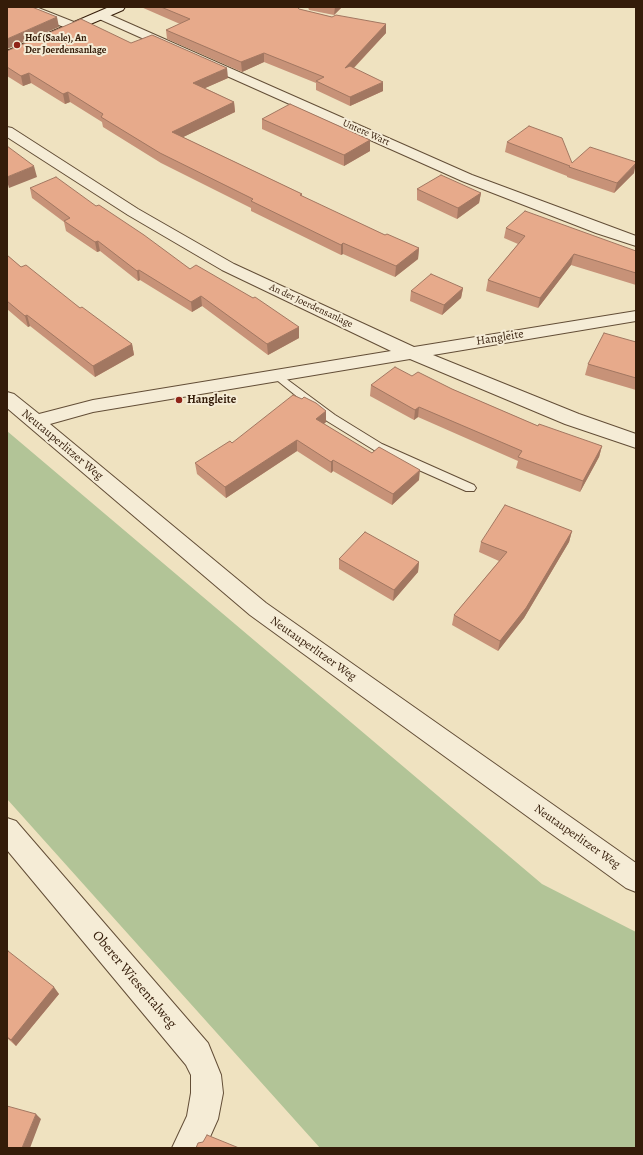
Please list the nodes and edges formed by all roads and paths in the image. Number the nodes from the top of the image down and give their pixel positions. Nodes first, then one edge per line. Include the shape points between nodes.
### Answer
1 (26, 7) edge
2 (119, 7) edge
3 (101, 15) junction
4 (75, 26) junction
5 (7, 56) edge
6 (7, 131) edge
7 (636, 241) edge
8 (636, 316) edge
9 (409, 352) junction
10 (277, 375) junction
11 (7, 398) edge
12 (34, 422) junction
13 (636, 441) edge
14 (470, 488) dead end
15 (7, 830) edge
16 (636, 879) edge
17 (188, 1148) edge

1 - 4 street
2 - 3 street
3 - 4 street
3 - 7 street, Untere Wart via 467,178
4 - 5 street
6 - 9 street, An der Joerdensanlage via 133,212 228,267
8 - 9 street, Hangleite
9 - 10 street, Hangleite
9 - 13 street, An der Joerdensanlage via 572,419
10 - 12 street, Hangleite via 93,406
10 - 14 lane via 331,418 378,447
11 - 12 street, Neutauperlitzer Weg
12 - 16 street, Neutauperlitzer Weg via 258,609
15 - 17 street, Oberer Wiesentalweg via 197,1054 206,1075 207,1092 202,1119

